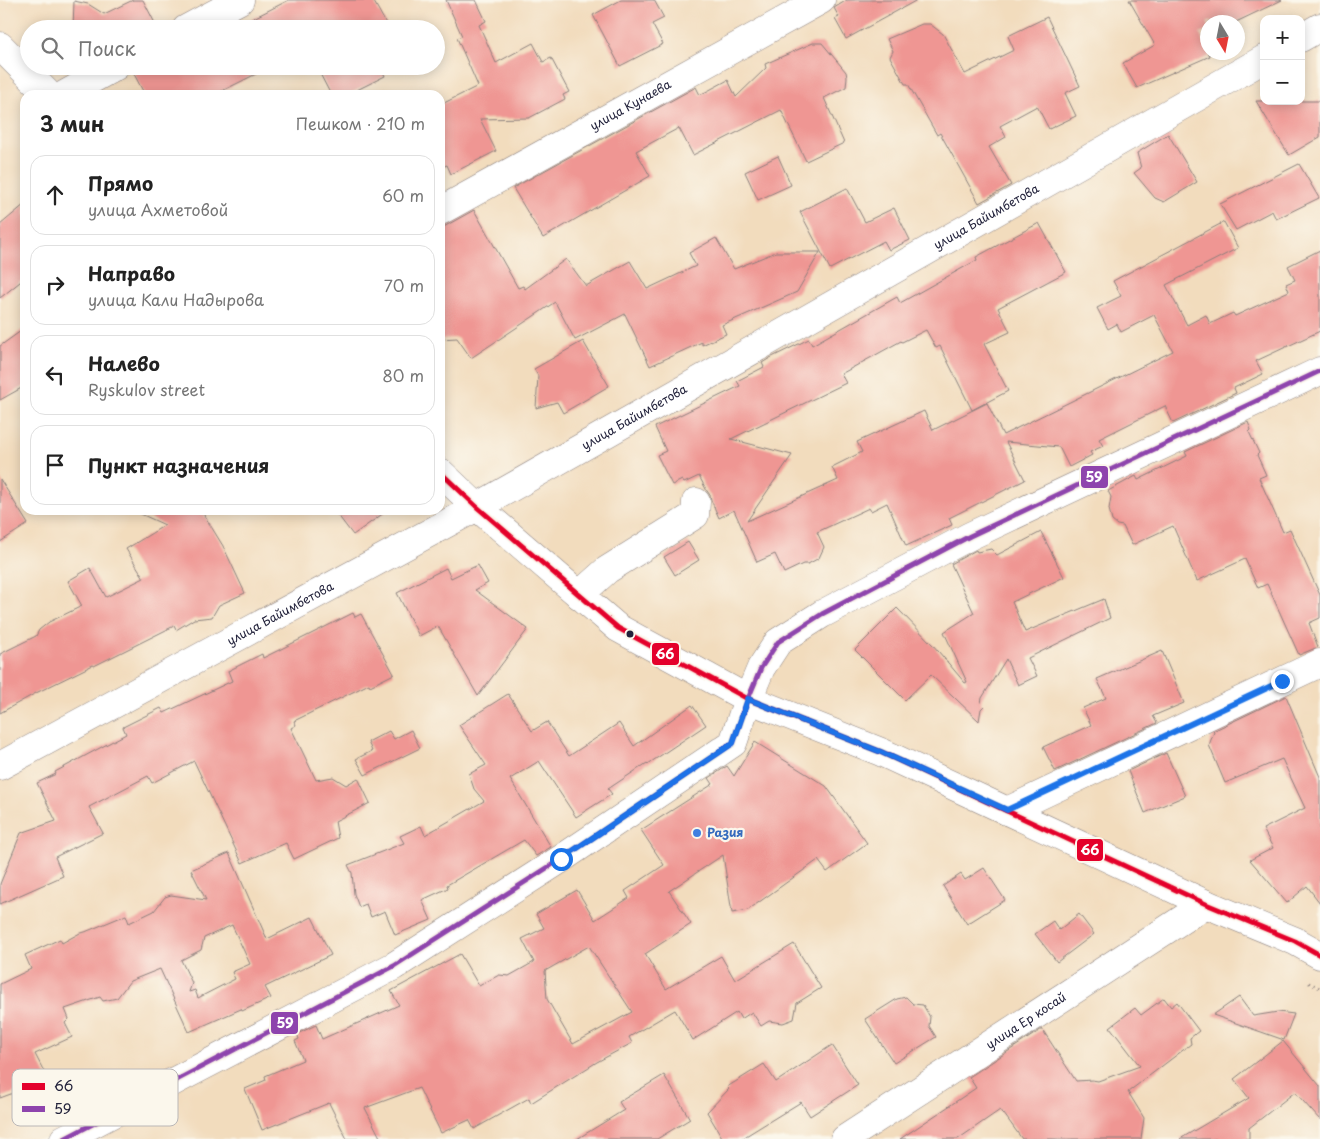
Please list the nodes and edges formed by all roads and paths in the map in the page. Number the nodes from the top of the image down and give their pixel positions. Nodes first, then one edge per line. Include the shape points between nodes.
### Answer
1 (240, 0) edge
2 (821, 0) edge
3 (203, 20) edge
4 (1320, 27) edge
5 (1305, 36) edge
6 (2, 50) edge
7 (1262, 60) edge
8 (20, 68) edge
9 (28, 75) edge
10 (100, 75) edge
11 (43, 90) edge
12 (73, 90) edge
13 (445, 208) edge
14 (1320, 371) edge
15 (445, 477) edge
16 (696, 502) dead end
17 (477, 507) junction
18 (580, 595) junction
19 (1320, 663) edge
20 (748, 699) junction
21 (0, 766) edge
22 (1007, 810) junction
23 (1206, 904) junction
24 (1320, 955) edge
25 (1309, 983) dead end
26 (1320, 988) edge
27 (178, 1079) edge
28 (89, 1126) edge
29 (64, 1139) edge
30 (845, 1139) edge

1 - 3 street
2 - 13 street, улица Кунаева
4 - 5 street
6 - 8 street
7 - 17 street, улица Байимбетова
9 - 11 street
10 - 12 street
14 - 20 street via 970,536 822,614 778,642 761,668
15 - 17 street
16 - 18 street via 695,515 607,570
17 - 18 street
17 - 21 street, улица Байимбетова
18 - 20 street via 618,628
19 - 22 street
20 - 22 street via 881,752
20 - 27 street via 733,743 552,864 394,966
22 - 23 street
23 - 24 street
23 - 30 street, улица Ер косай
25 - 26 path
28 - 29 street

